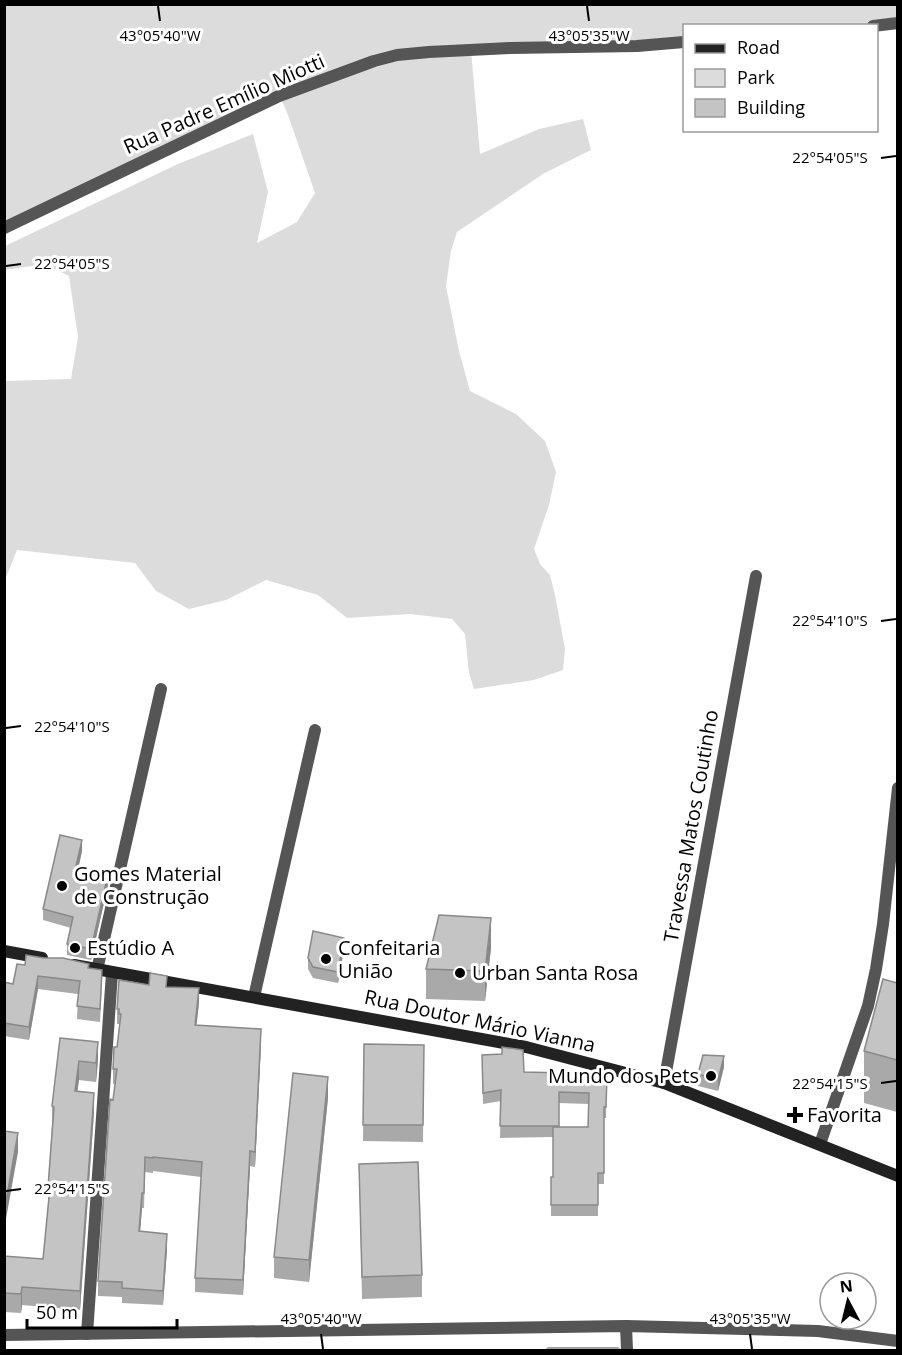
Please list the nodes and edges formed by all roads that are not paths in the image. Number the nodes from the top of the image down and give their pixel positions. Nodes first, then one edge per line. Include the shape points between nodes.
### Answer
1 (897, 23) edge
2 (878, 25) edge
3 (683, 42) edge
4 (4, 228) edge
5 (756, 576) dead end
6 (161, 689) dead end
7 (315, 730) dead end
8 (897, 788) edge
9 (4, 951) edge
10 (97, 970) junction
11 (112, 973) junction
12 (254, 997) junction
13 (664, 1083) junction
14 (820, 1144) junction
15 (897, 1176) edge
16 (626, 1326) junction
17 (87, 1334) junction
18 (4, 1335) edge
19 (897, 1341) edge
20 (627, 1350) edge

1 - 2 street
3 - 4 street, Rua Padre Emílio Miotti via 429,52 374,61 279,96
5 - 13 street, Travessa Matos Coutinho
6 - 10 street
7 - 12 street
8 - 14 street via 876,969
9 - 10 main road, Rua Doutor Mário Vianna
10 - 11 main road, Rua Doutor Mário Vianna
11 - 12 main road, Rua Doutor Mário Vianna
11 - 17 street
12 - 13 main road, Rua Doutor Mário Vianna via 526,1047
13 - 14 main road, Rua Doutor Mário Vianna
14 - 15 main road, Rua Doutor Mário Vianna
16 - 17 street
16 - 19 street via 818,1331
16 - 20 street
17 - 18 street

